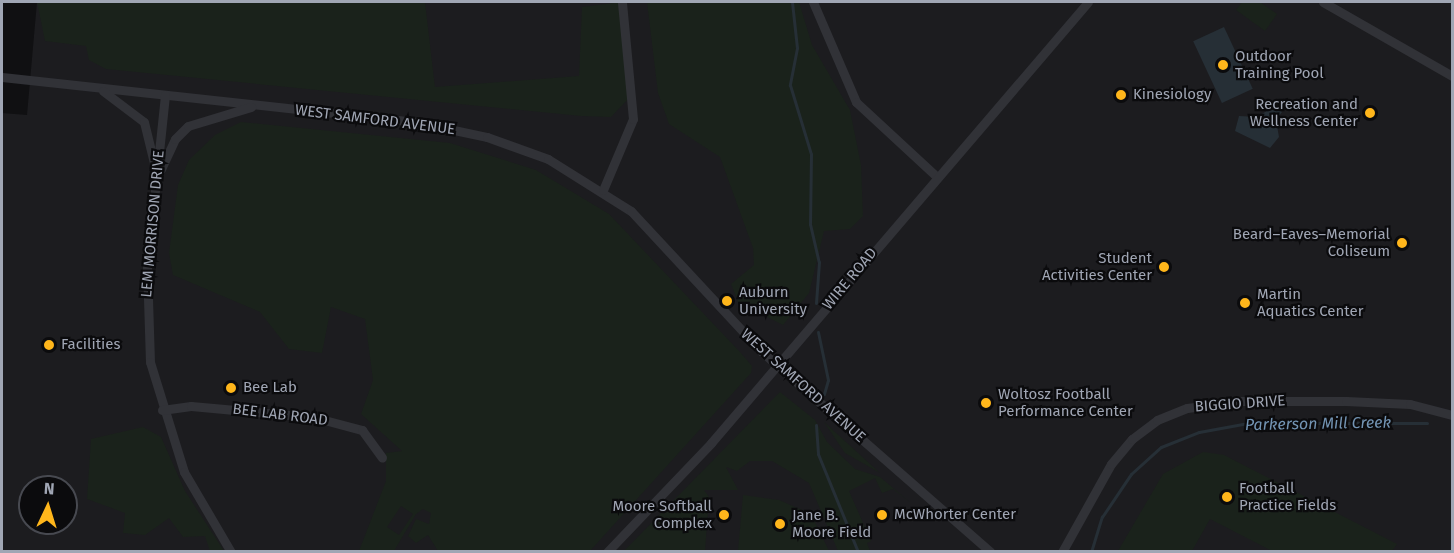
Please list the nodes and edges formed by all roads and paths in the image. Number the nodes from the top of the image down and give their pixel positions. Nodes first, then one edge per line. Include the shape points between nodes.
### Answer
1 (622, 2) edge
2 (813, 2) edge
3 (1088, 2) edge
4 (1323, 2) edge
5 (1452, 76) edge
6 (2, 77) edge
7 (98, 88) junction
8 (165, 95) junction
9 (258, 106) junction
10 (936, 176) junction
11 (156, 180) junction
12 (603, 190) junction
13 (777, 366) junction
14 (162, 410) junction
15 (1452, 415) edge
16 (382, 458) dead end
17 (231, 552) edge
18 (607, 552) edge
19 (991, 552) edge
20 (1062, 552) edge

1 - 12 street via 633,119
2 - 10 street via 856,102
3 - 10 street, WIRE ROAD
4 - 5 street
6 - 7 street, WEST SAMFORD AVENUE
7 - 8 street, WEST SAMFORD AVENUE
7 - 11 street via 144,122 152,141
8 - 9 street, WEST SAMFORD AVENUE
8 - 11 street, LEM MORRISON DRIVE
9 - 11 street via 188,126 175,139
9 - 12 street, WEST SAMFORD AVENUE via 477,134 548,159
10 - 13 street, WIRE ROAD
11 - 14 street, LEM MORRISON DRIVE via 146,314
12 - 13 street, WEST SAMFORD AVENUE via 647,226
13 - 18 street, WIRE ROAD
13 - 19 street, WEST SAMFORD AVENUE
14 - 16 street, BEE LAB ROAD via 191,406 323,419 362,430
14 - 17 street, LEM MORRISON DRIVE via 184,472
15 - 20 street, BIGGIO DRIVE via 1410,404 1335,400 1218,402 1187,408 1157,420 1125,448

